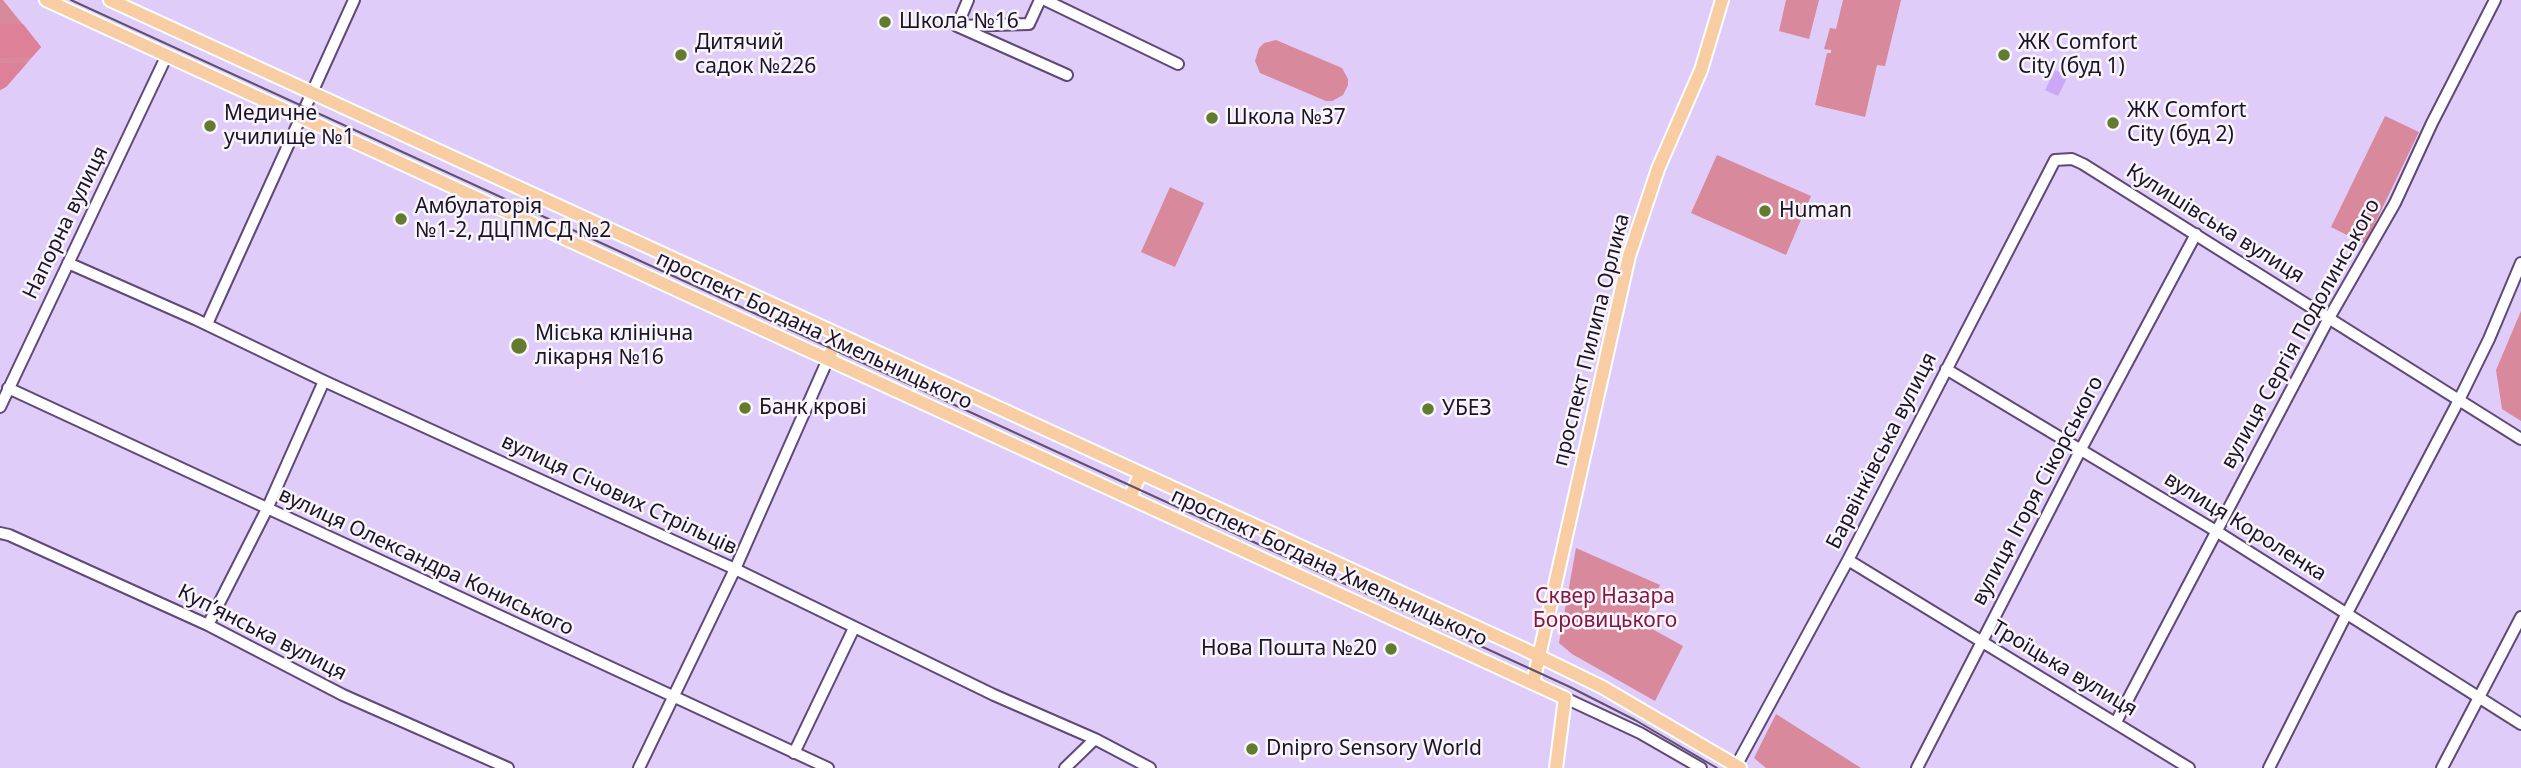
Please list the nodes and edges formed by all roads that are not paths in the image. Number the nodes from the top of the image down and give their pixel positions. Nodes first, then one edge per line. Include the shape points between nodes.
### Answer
1 (46, 0) edge
2 (110, 0) edge
3 (354, 0) edge
4 (968, 0) edge
5 (1042, 0) edge
6 (1722, 0) edge
7 (2495, 0) edge
8 (957, 26) junction
9 (167, 55) junction
10 (1178, 64) dead end
11 (1067, 75) dead end
12 (312, 93) junction
13 (301, 117) junction
14 (2064, 158) joint
15 (2196, 234) junction
16 (68, 263) junction
17 (2521, 263) edge
18 (2329, 318) junction
19 (207, 324) junction
20 (839, 335) junction
21 (828, 359) junction
22 (1946, 369) junction
23 (324, 381) junction
24 (8, 388) junction
25 (2459, 400) junction
26 (0, 407) edge
27 (2521, 439) edge
28 (2081, 449) junction
29 (1141, 473) junction
30 (1130, 498) junction
31 (267, 509) junction
32 (2216, 531) junction
33 (0, 533) edge
34 (1848, 560) junction
35 (735, 569) junction
36 (2347, 613) junction
37 (2521, 617) edge
38 (208, 625) junction
39 (854, 628) junction
40 (1980, 642) junction
41 (1540, 657) junction
42 (1533, 683) junction
43 (673, 696) junction
44 (1565, 698) junction
45 (2479, 698) junction
46 (2116, 722) junction
47 (2521, 724) edge
48 (1095, 738) junction
49 (794, 753) junction
50 (1737, 767) edge
51 (508, 768) edge
52 (639, 768) edge
53 (828, 768) edge
54 (1065, 768) edge
55 (1149, 768) edge
56 (1556, 768) edge
57 (1701, 768) edge
58 (1917, 768) edge
59 (2189, 768) edge
60 (2269, 768) edge
61 (2442, 768) edge

1 - 9 main road, проспект Богдана Хмельницького
2 - 12 main road, проспект Богдана Хмельницького
3 - 12 street
4 - 8 street
5 - 8 street via 1029,24
5 - 10 street
6 - 41 main road, проспект Пилипа Орлика via 1701,71 1658,169 1629,256
7 - 18 street, вулиця Сергія Подолинського via 2395,203
8 - 11 street
9 - 13 main road, проспект Богдана Хмельницького
9 - 16 street, Напорна вулиця
12 - 13 street
12 - 20 main road, проспект Богдана Хмельницького
13 - 19 street
13 - 21 main road, проспект Богдана Хмельницького
14 - 15 street, Кулишівська вулиця via 2083,164
14 - 22 street, Барвінківська вулиця via 2052,164
15 - 18 street, Кулишівська вулиця
15 - 28 street, вулиця Ігоря Сікорського
16 - 19 street, вулиця Січових Стрільців
16 - 24 street, Напорна вулиця
17 - 25 street
18 - 25 street, Кулишівська вулиця
18 - 32 street, вулиця Сергія Подолинського
19 - 23 street, вулиця Січових Стрільців
20 - 21 main road
20 - 29 main road, проспект Богдана Хмельницького
21 - 30 main road, проспект Богдана Хмельницького
21 - 35 street
22 - 28 street, вулиця Короленка
22 - 34 street, Барвінківська вулиця
23 - 31 street
23 - 35 street, вулиця Січових Стрільців
24 - 26 street, Напорна вулиця
24 - 31 street, вулиця Олександра Кониського
25 - 27 street, Кулишівська вулиця
25 - 36 street
28 - 32 street, вулиця Короленка
28 - 40 street, вулиця Ігоря Сікорського
29 - 30 main road
29 - 41 main road, проспект Богдана Хмельницького
30 - 42 main road, проспект Богдана Хмельницького
31 - 38 street
31 - 43 street, вулиця Олександра Кониського
32 - 36 street, вулиця Короленка
32 - 46 street, вулиця Сергія Подолинського
33 - 38 street, Купʼянська вулиця
34 - 40 street, Троїцька вулиця
34 - 50 street, Барвінківська вулиця
35 - 39 street, вулиця Січових Стрільців
35 - 43 street
36 - 45 street, вулиця Короленка
36 - 60 street
37 - 45 street
38 - 51 street, Купʼянська вулиця via 342,695
39 - 48 street, вулиця Січових Стрільців
39 - 49 street
40 - 46 street, Троїцька вулиця
40 - 58 street, вулиця Ігоря Сікорського
41 - 42 main road, проспект Пилипа Орлика
41 - 50 main road, проспект Богдана Хмельницького via 1602,687
42 - 44 main road, проспект Богдана Хмельницького
43 - 49 street, вулиця Олександра Кониського
43 - 52 street
44 - 56 main road
44 - 57 street
45 - 47 street, вулиця Короленка
45 - 61 street
46 - 59 street, Троїцька вулиця
48 - 54 street
48 - 55 street, вулиця Січових Стрільців
49 - 53 street, вулиця Олександра Кониського

